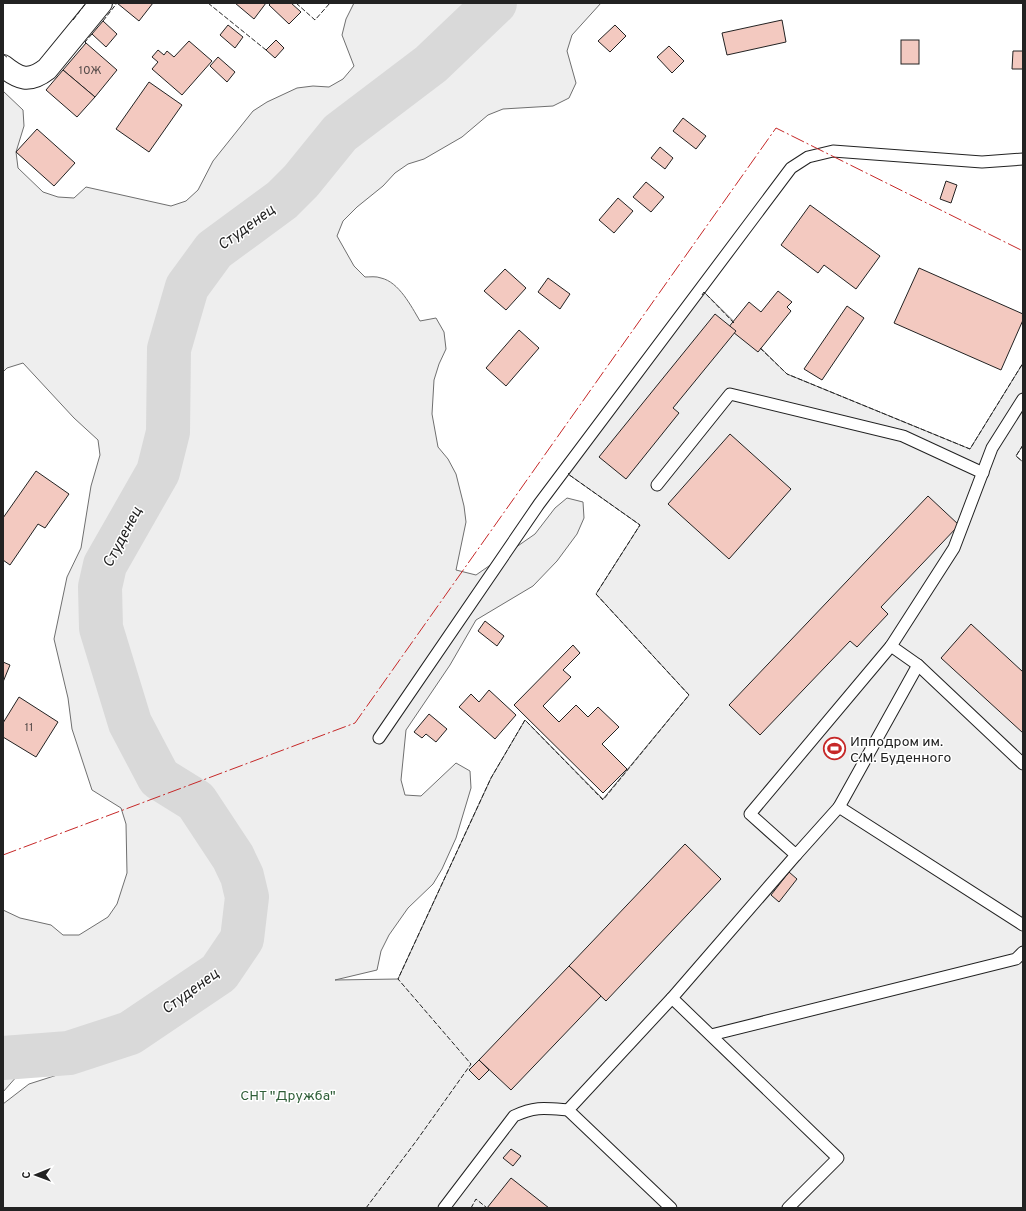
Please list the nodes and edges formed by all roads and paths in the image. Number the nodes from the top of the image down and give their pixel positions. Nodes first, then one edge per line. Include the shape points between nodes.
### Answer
1 (101, 3) edge
2 (3, 66) edge
3 (1023, 159) edge
4 (1023, 399) edge
5 (983, 473) junction
6 (657, 485) dead end
7 (892, 646) junction
8 (918, 664) junction
9 (379, 738) dead end
10 (1023, 764) edge
11 (839, 808) junction
12 (796, 855) junction
13 (1023, 926) edge
14 (1023, 952) edge
15 (672, 998) junction
16 (711, 1035) junction
17 (568, 1110) junction
18 (444, 1208) edge
19 (671, 1208) edge
20 (788, 1208) edge

1 - 2 street via 40,75 27,79 13,75
3 - 9 lane via 982,162 833,151 808,157 791,168 539,504
4 - 5 lane via 992,448
5 - 6 lane via 903,436 730,394
5 - 7 lane via 954,548
7 - 8 lane
7 - 12 lane via 750,814
8 - 10 lane
8 - 11 lane
11 - 12 lane
11 - 13 lane
12 - 15 lane
14 - 16 lane via 1016,959
15 - 16 lane
15 - 17 lane
16 - 20 lane via 838,1158
17 - 18 lane via 542,1108 527,1110 514,1116
17 - 19 lane

